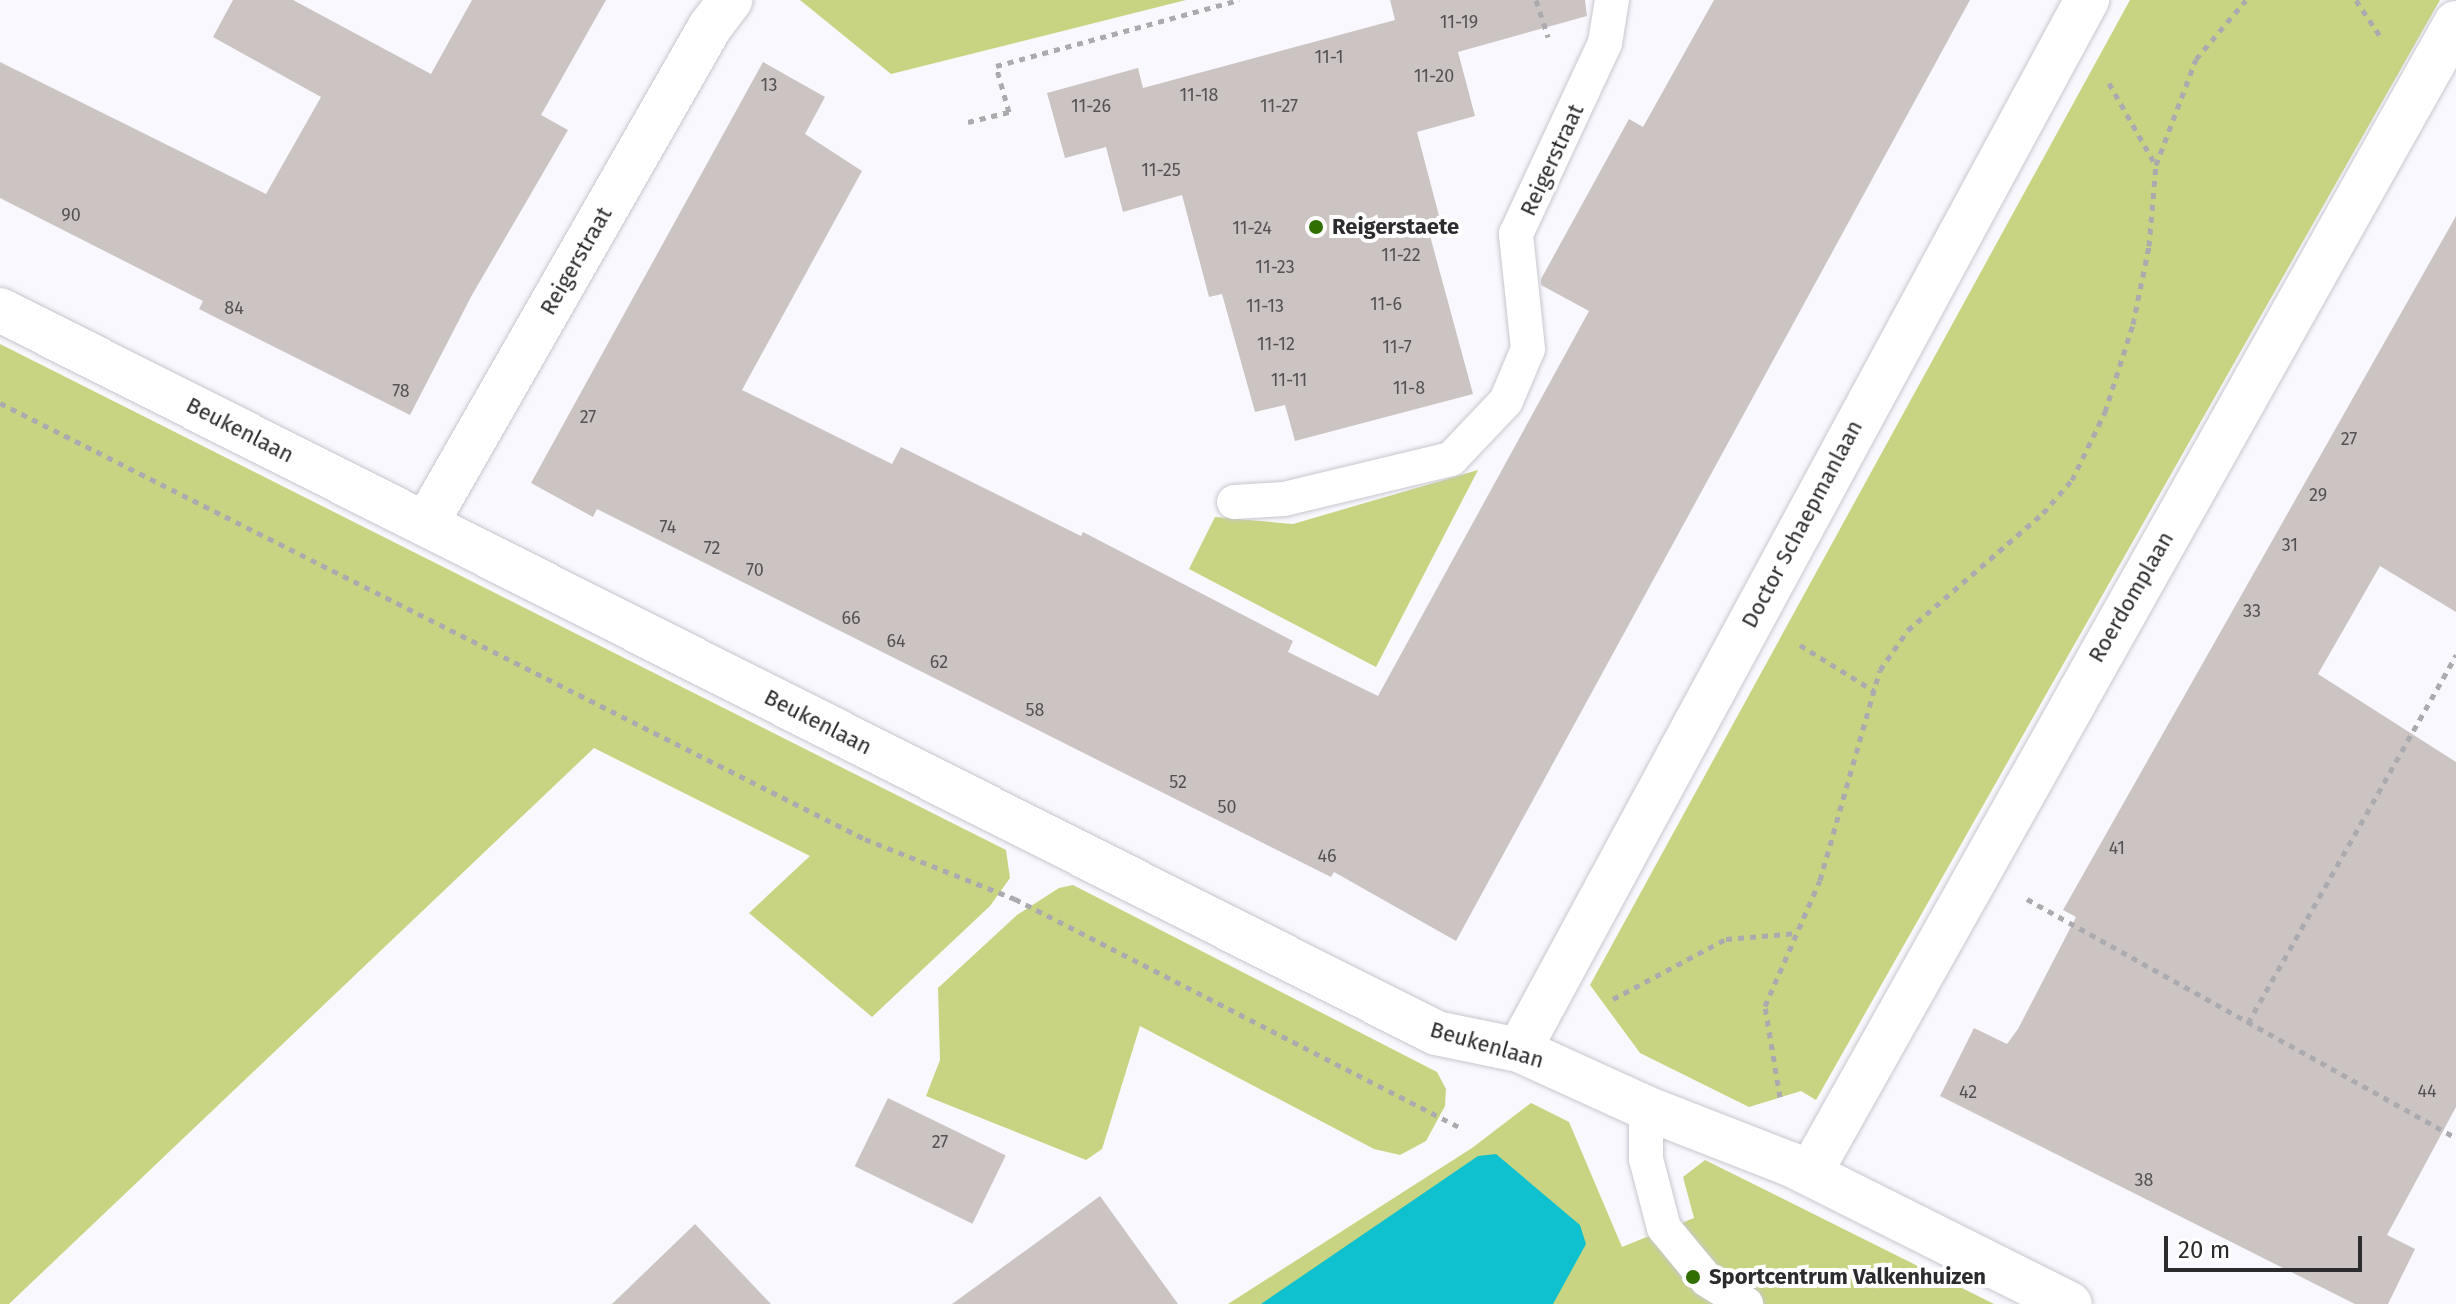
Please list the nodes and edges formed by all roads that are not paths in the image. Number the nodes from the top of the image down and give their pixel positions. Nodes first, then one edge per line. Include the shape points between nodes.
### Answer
1 (730, 0) edge
2 (1612, 0) edge
3 (2081, 11) edge
4 (2456, 23) edge
5 (0, 310) edge
6 (1234, 502) dead end
7 (426, 524) junction
8 (1519, 1050) junction
9 (1646, 1108) junction
10 (1800, 1168) junction
11 (1746, 1304) edge
12 (2070, 1304) edge

1 - 7 street, Reigerstraat
2 - 6 lane, Reigerstraat via 1605,43 1516,234 1528,349 1506,401 1451,459 1284,499
3 - 8 street, Doctor Schaepmanlaan
4 - 10 street, Roerdomplaan via 1978,871
5 - 7 street, Beukenlaan
7 - 8 street, Beukenlaan via 1436,1033
8 - 9 street, Beukenlaan
9 - 10 street, Beukenlaan
9 - 11 lane via 1646,1159 1664,1228 1707,1280
10 - 12 street, Beukenlaan

